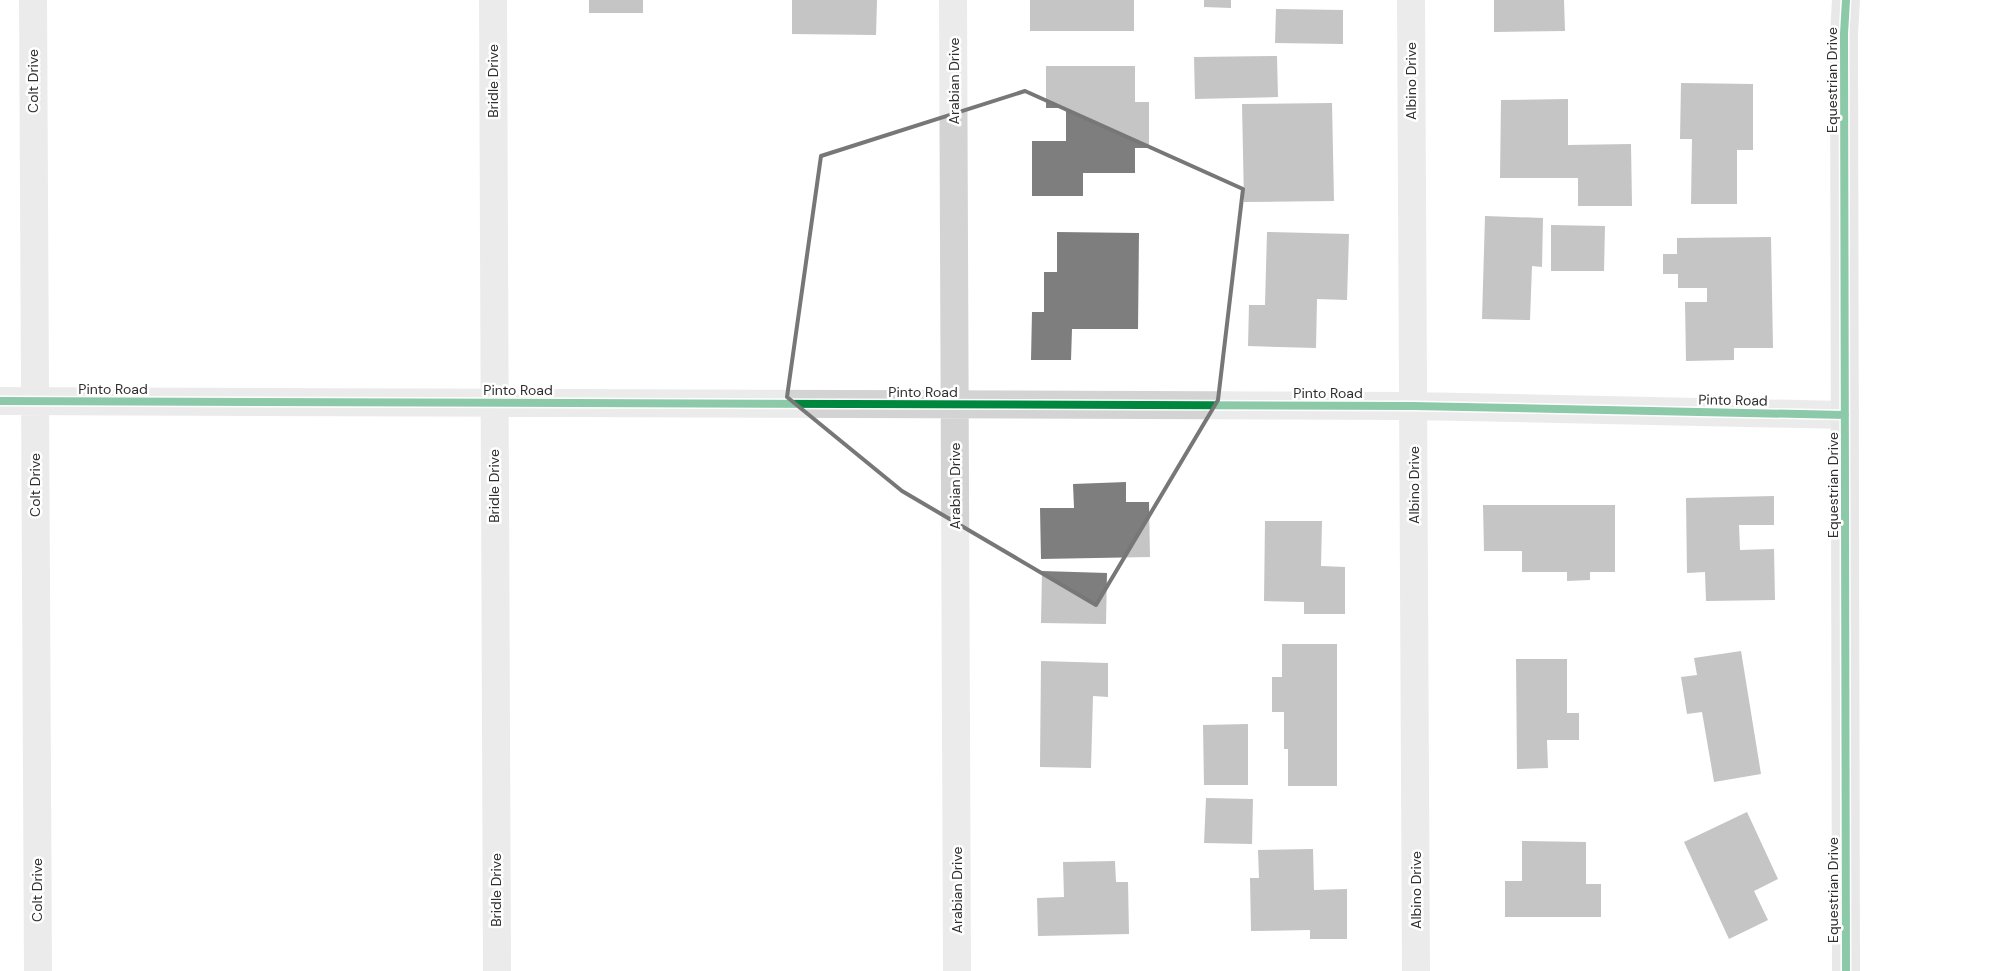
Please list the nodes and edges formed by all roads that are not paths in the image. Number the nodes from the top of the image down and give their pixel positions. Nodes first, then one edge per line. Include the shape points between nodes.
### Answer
1 (33, 0) edge
2 (492, 0) edge
3 (953, 0) edge
4 (1411, 0) edge
5 (1846, 0) edge
6 (0, 401) edge
7 (35, 401) junction
8 (494, 403) junction
9 (955, 404) junction
10 (1413, 406) junction
11 (1845, 415) junction
12 (38, 971) edge
13 (496, 971) edge
14 (957, 971) edge
15 (1416, 971) edge
16 (1846, 971) edge

1 - 7 street, Colt Drive
2 - 8 street, Bridle Drive
3 - 9 street, Arabian Drive
4 - 10 street, Albino Drive
5 - 11 street, Equestrian Drive
6 - 7 street, Pinto Road
7 - 8 street, Pinto Road
7 - 12 street, Colt Drive
8 - 9 street, Pinto Road
8 - 13 street, Bridle Drive
9 - 10 street, Pinto Road
9 - 14 street, Arabian Drive
10 - 11 street, Pinto Road
10 - 15 street, Albino Drive
11 - 16 street, Equestrian Drive

